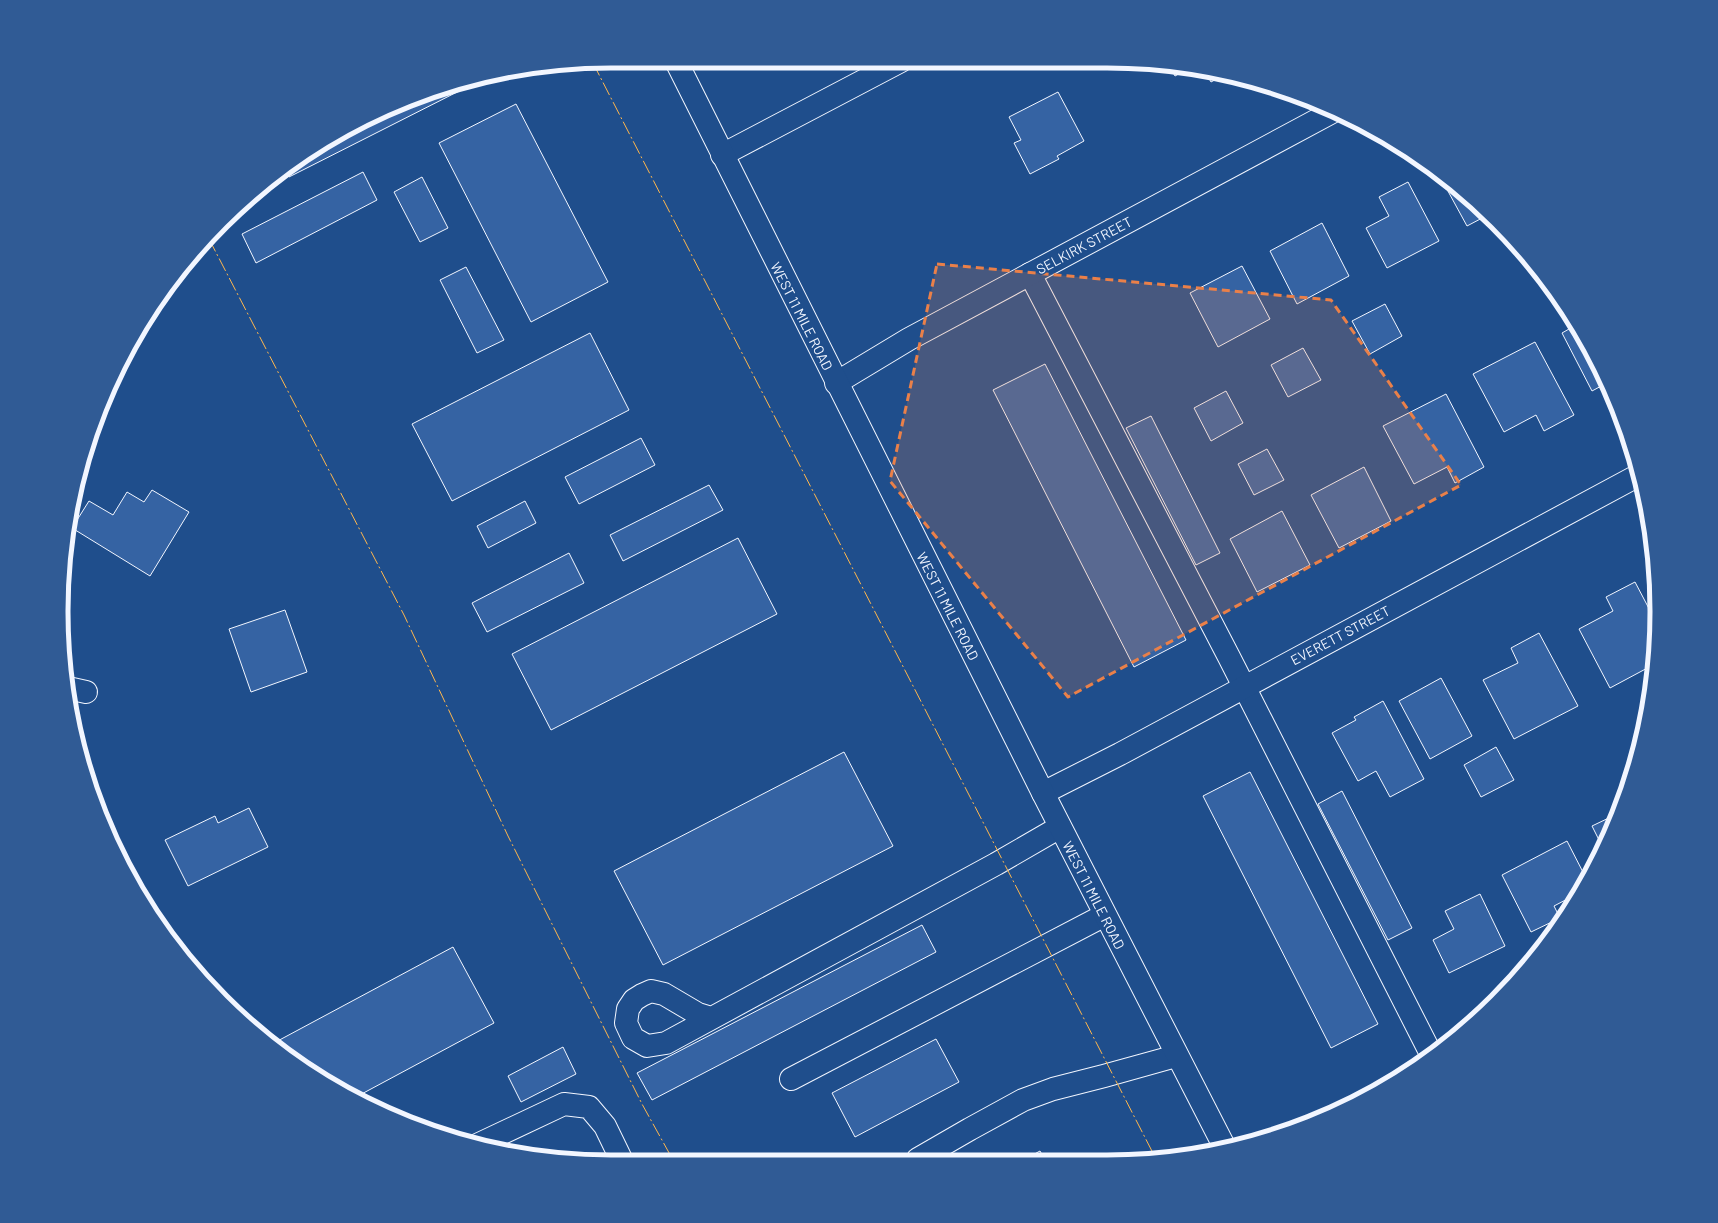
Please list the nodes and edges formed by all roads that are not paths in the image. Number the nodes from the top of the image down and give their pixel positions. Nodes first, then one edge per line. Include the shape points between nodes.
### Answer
1 (679, 68) edge
2 (888, 68) edge
3 (1327, 115) edge
4 (722, 155) junction
5 (1030, 274) junction
6 (836, 383) junction
7 (1633, 478) edge
8 (1244, 687) junction
9 (1043, 793) junction
10 (1060, 827) junction
11 (1104, 915) junction
12 (711, 1018) dead end
13 (1428, 1049) edge
14 (1176, 1056) junction
15 (791, 1079) dead end
16 (487, 1140) edge
17 (1222, 1143) edge
18 (619, 1155) edge
19 (925, 1155) edge

1 - 4 street, WEST 11 MILE ROAD
2 - 4 street
3 - 5 street, SELKIRK STREET
4 - 6 street, WEST 11 MILE ROAD
5 - 6 street, SELKIRK STREET via 909,339
5 - 8 street
6 - 9 street, WEST 11 MILE ROAD
7 - 8 street, EVERETT STREET
8 - 9 street, EVERETT STREET
8 - 13 street
9 - 10 street, WEST 11 MILE ROAD
10 - 11 street, WEST 11 MILE ROAD
10 - 12 street
11 - 14 street, WEST 11 MILE ROAD
11 - 15 street
14 - 17 street, WEST 11 MILE ROAD
14 - 19 street via 1052,1088 1023,1100
16 - 18 street via 564,1104 589,1107 605,1126

